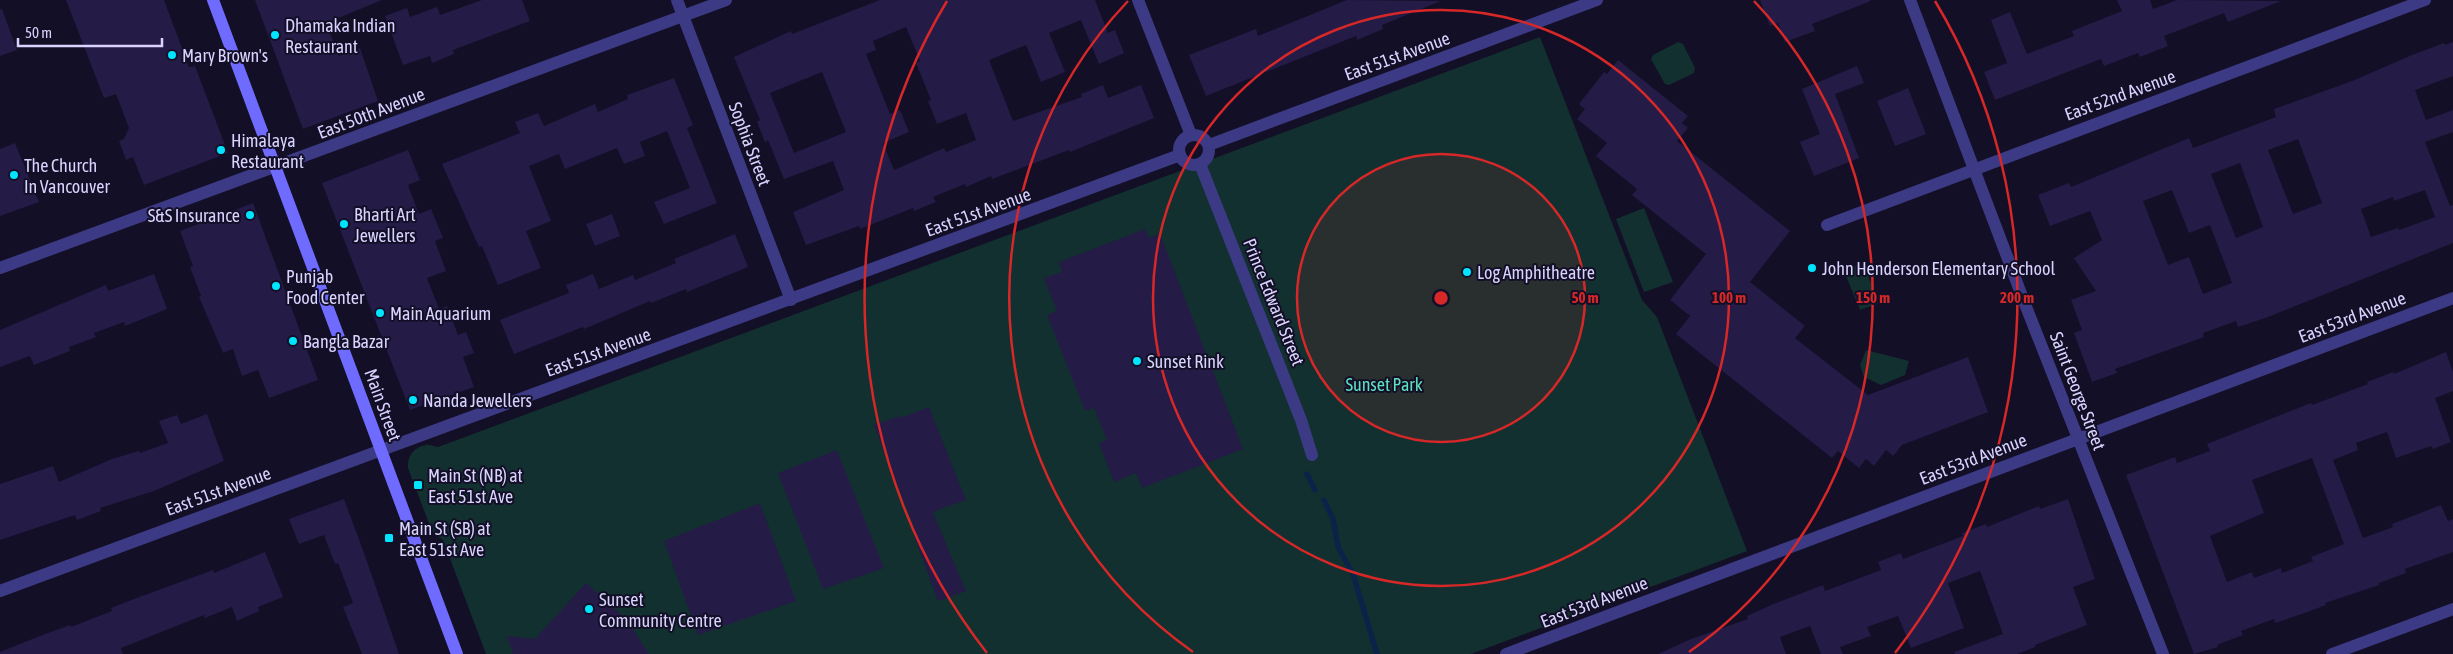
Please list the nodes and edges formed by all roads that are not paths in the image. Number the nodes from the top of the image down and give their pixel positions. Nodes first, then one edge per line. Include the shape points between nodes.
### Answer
1 (213, 0) edge
2 (677, 0) edge
3 (726, 0) edge
4 (1138, 0) edge
5 (1597, 0) edge
6 (1910, 0) edge
7 (2425, 0) edge
8 (683, 16) junction
9 (1191, 135) junction
10 (1209, 145) junction
11 (1180, 156) junction
12 (1200, 164) junction
13 (277, 167) junction
14 (1974, 168) junction
15 (1827, 225) dead end
16 (0, 268) edge
17 (2453, 298) edge
18 (791, 300) junction
19 (2078, 438) junction
20 (380, 451) junction
21 (1312, 455) dead end
22 (0, 591) edge
23 (2453, 609) edge
24 (457, 654) edge
25 (1506, 654) edge
26 (2163, 654) edge
27 (2332, 654) edge

1 - 13 main road, Main Street
2 - 8 street, Sophia Street
3 - 8 street, East 50th Avenue
4 - 9 street
5 - 10 street, East 51st Avenue
6 - 14 street, Saint George Street
7 - 14 street, East 52nd Avenue
8 - 13 street, East 50th Avenue
8 - 18 street, Sophia Street
9 - 10 street via 1204,138
9 - 11 street via 1182,140
10 - 12 street via 1209,154
11 - 12 street via 1190,165
11 - 18 street, East 51st Avenue
12 - 21 street, Prince Edward Street via 1298,411
13 - 16 street, East 50th Avenue
13 - 20 main road, Main Street
14 - 15 street, East 52nd Avenue
14 - 19 street, Saint George Street
17 - 19 street, East 53rd Avenue
18 - 20 street, East 51st Avenue
19 - 25 street, East 53rd Avenue
19 - 26 street, Saint George Street
20 - 22 street, East 51st Avenue
20 - 24 main road, Main Street
23 - 27 street

